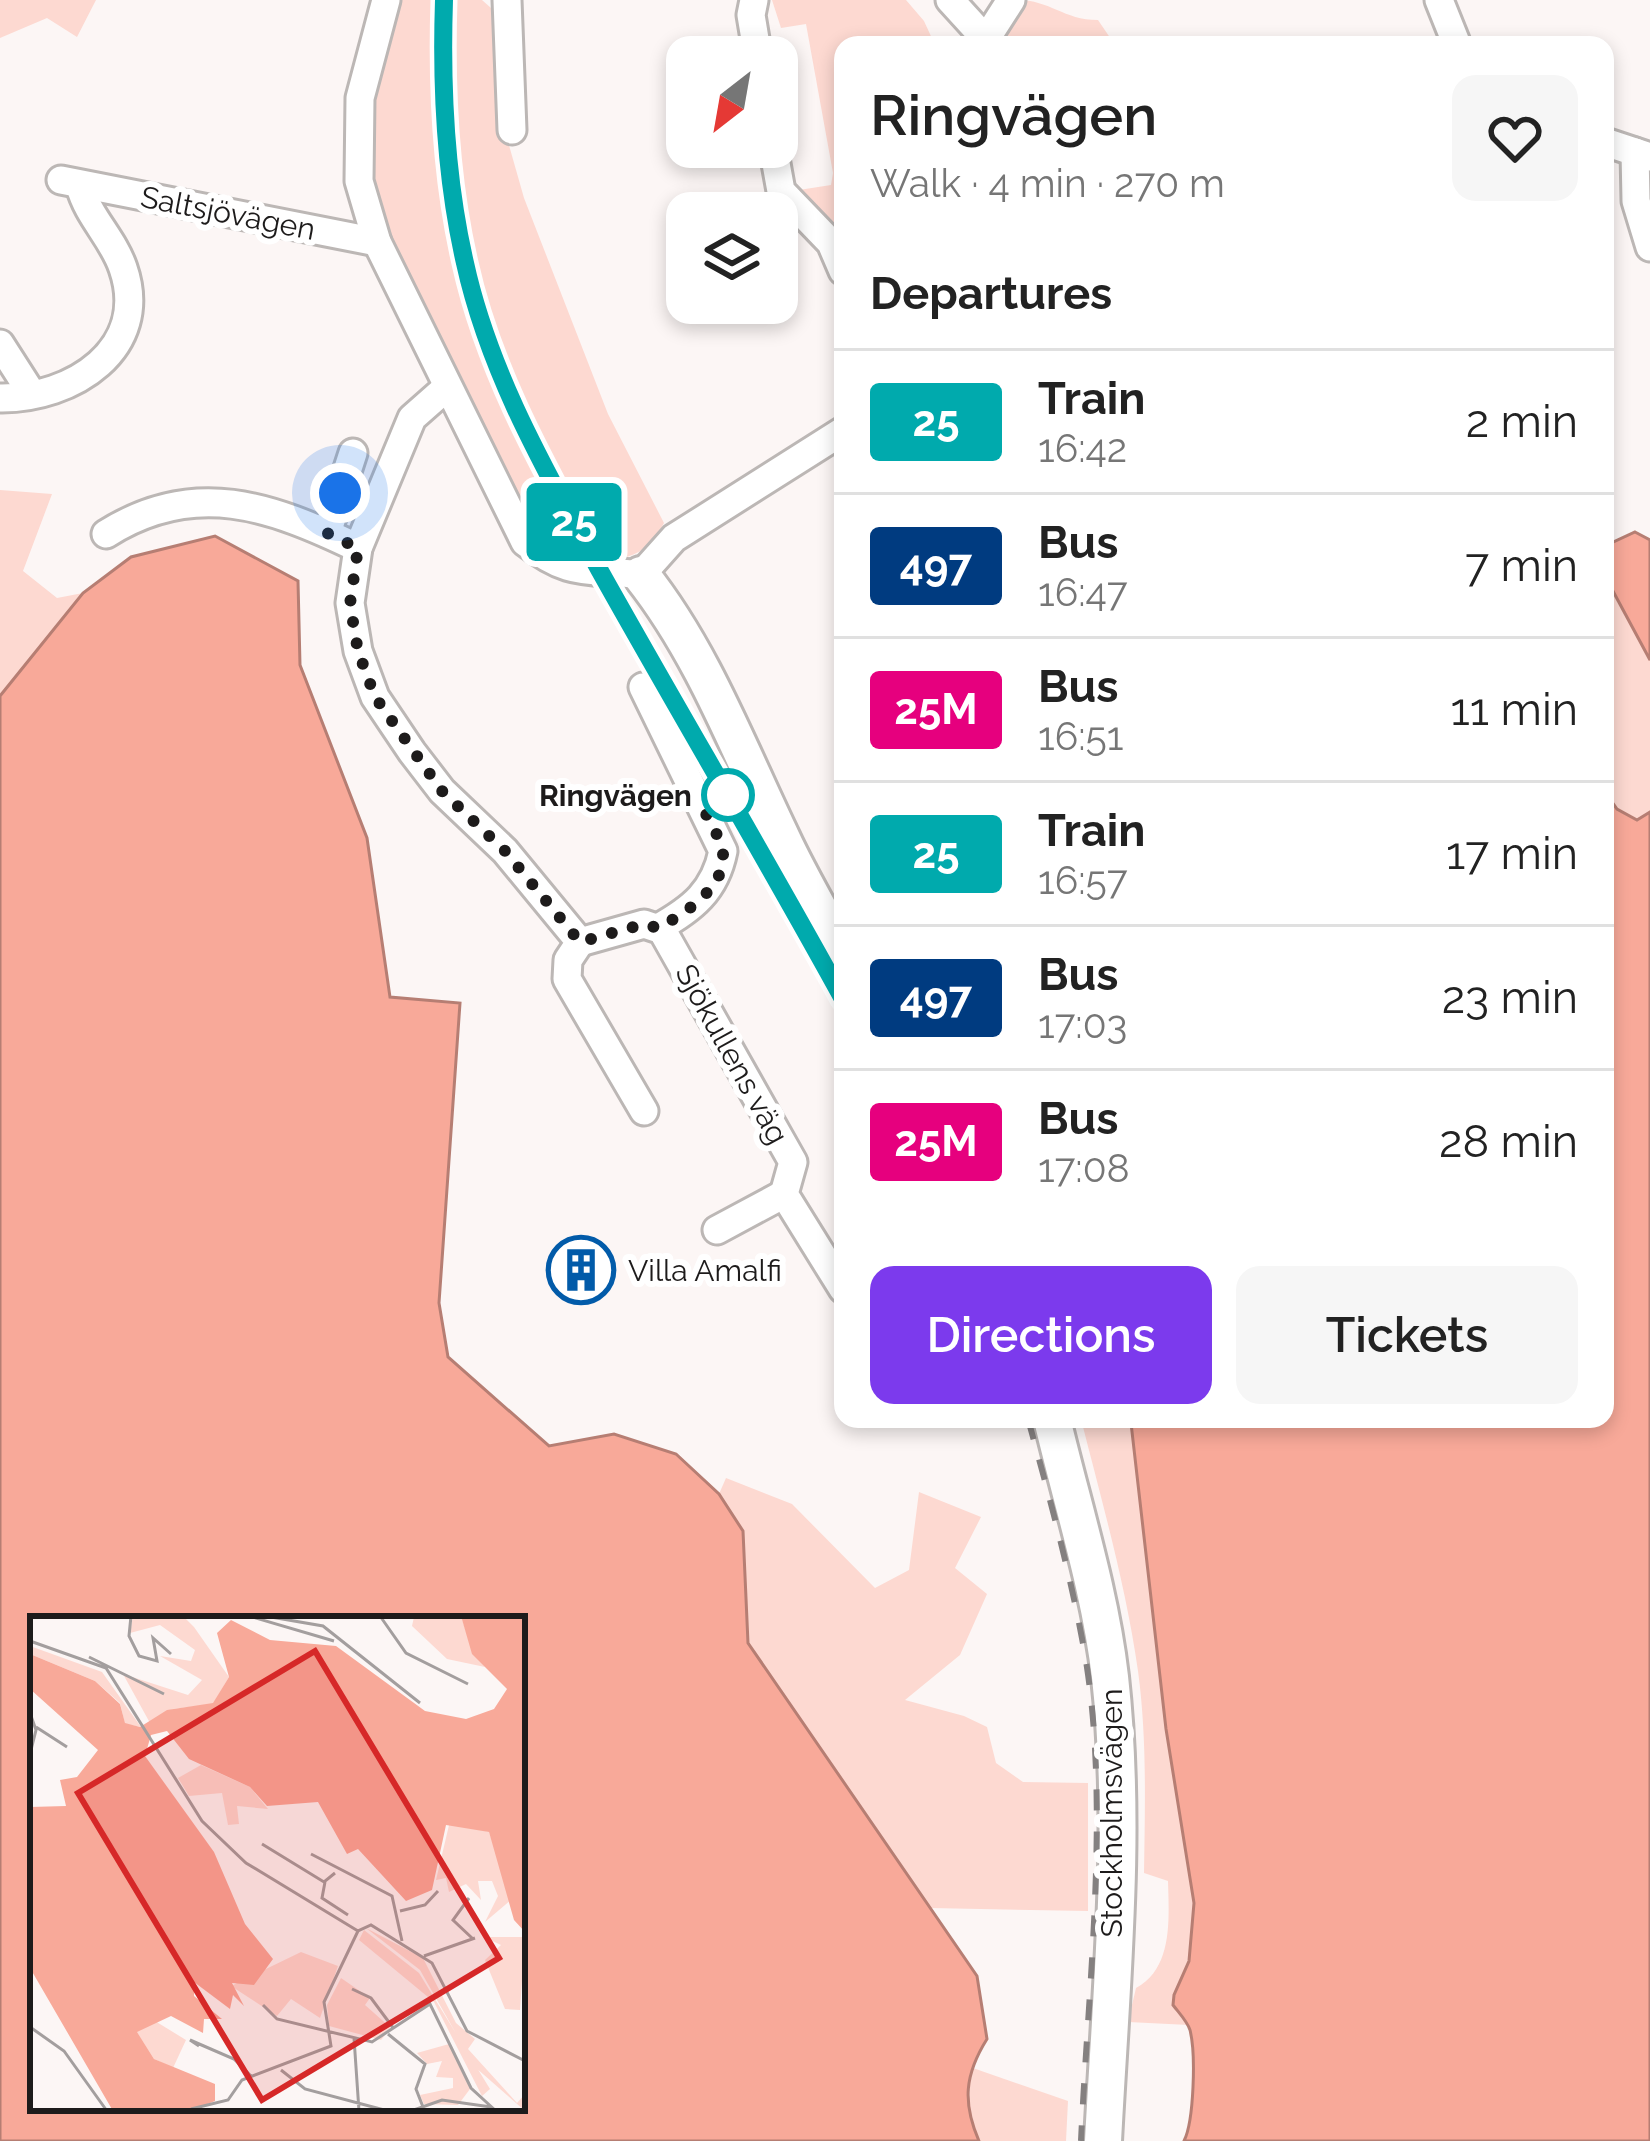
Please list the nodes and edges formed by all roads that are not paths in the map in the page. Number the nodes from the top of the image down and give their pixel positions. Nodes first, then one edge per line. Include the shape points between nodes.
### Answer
1 (386, 0) edge
2 (507, 0) edge
3 (754, 0) edge
4 (950, 0) edge
5 (1011, 0) edge
6 (1439, 0) edge
7 (754, 36) edge
8 (983, 36) edge
9 (991, 36) edge
10 (1453, 36) edge
11 (512, 130) dead end
12 (1642, 154) edge
13 (777, 168) edge
14 (376, 242) junction
15 (1650, 247) edge
16 (834, 250) edge
17 (0, 344) edge
18 (446, 388) junction
19 (32, 394) junction
20 (0, 398) edge
21 (834, 437) edge
22 (353, 453) dead end
23 (327, 533) junction
24 (106, 534) dead end
25 (358, 548) junction
26 (641, 575) junction
27 (643, 687) dead end
28 (658, 928) junction
29 (834, 937) edge
30 (580, 942) junction
31 (644, 1111) dead end
32 (784, 1193) junction
33 (717, 1230) dead end
34 (834, 1274) edge
35 (1054, 1428) edge
36 (1103, 2141) edge

1 - 14 street via 360,98 359,181
2 - 11 street
3 - 7 street
4 - 8 street
5 - 9 street
6 - 10 street
12 - 15 street via 1636,201
13 - 16 street via 781,190
14 - 18 street
14 - 19 street, Saltsjövägen via 71,183 117,251 127,318 100,367
17 - 19 street
18 - 25 street via 412,418
18 - 26 street via 525,542 554,565
19 - 20 street, Saltsjövägen
21 - 26 street via 674,538
22 - 23 street
23 - 24 street via 265,508 213,502 137,514
23 - 25 street
25 - 30 street via 350,604 375,697 442,791 505,851
26 - 29 main road via 726,717
27 - 28 street via 724,851 704,896
28 - 30 street via 644,924
28 - 32 street, Sjökullens väg via 793,1162
30 - 31 street via 567,979
32 - 33 street
32 - 34 street, Sjökullens väg
35 - 36 main road, Stockholmsvägen via 1101,1620 1114,1724

